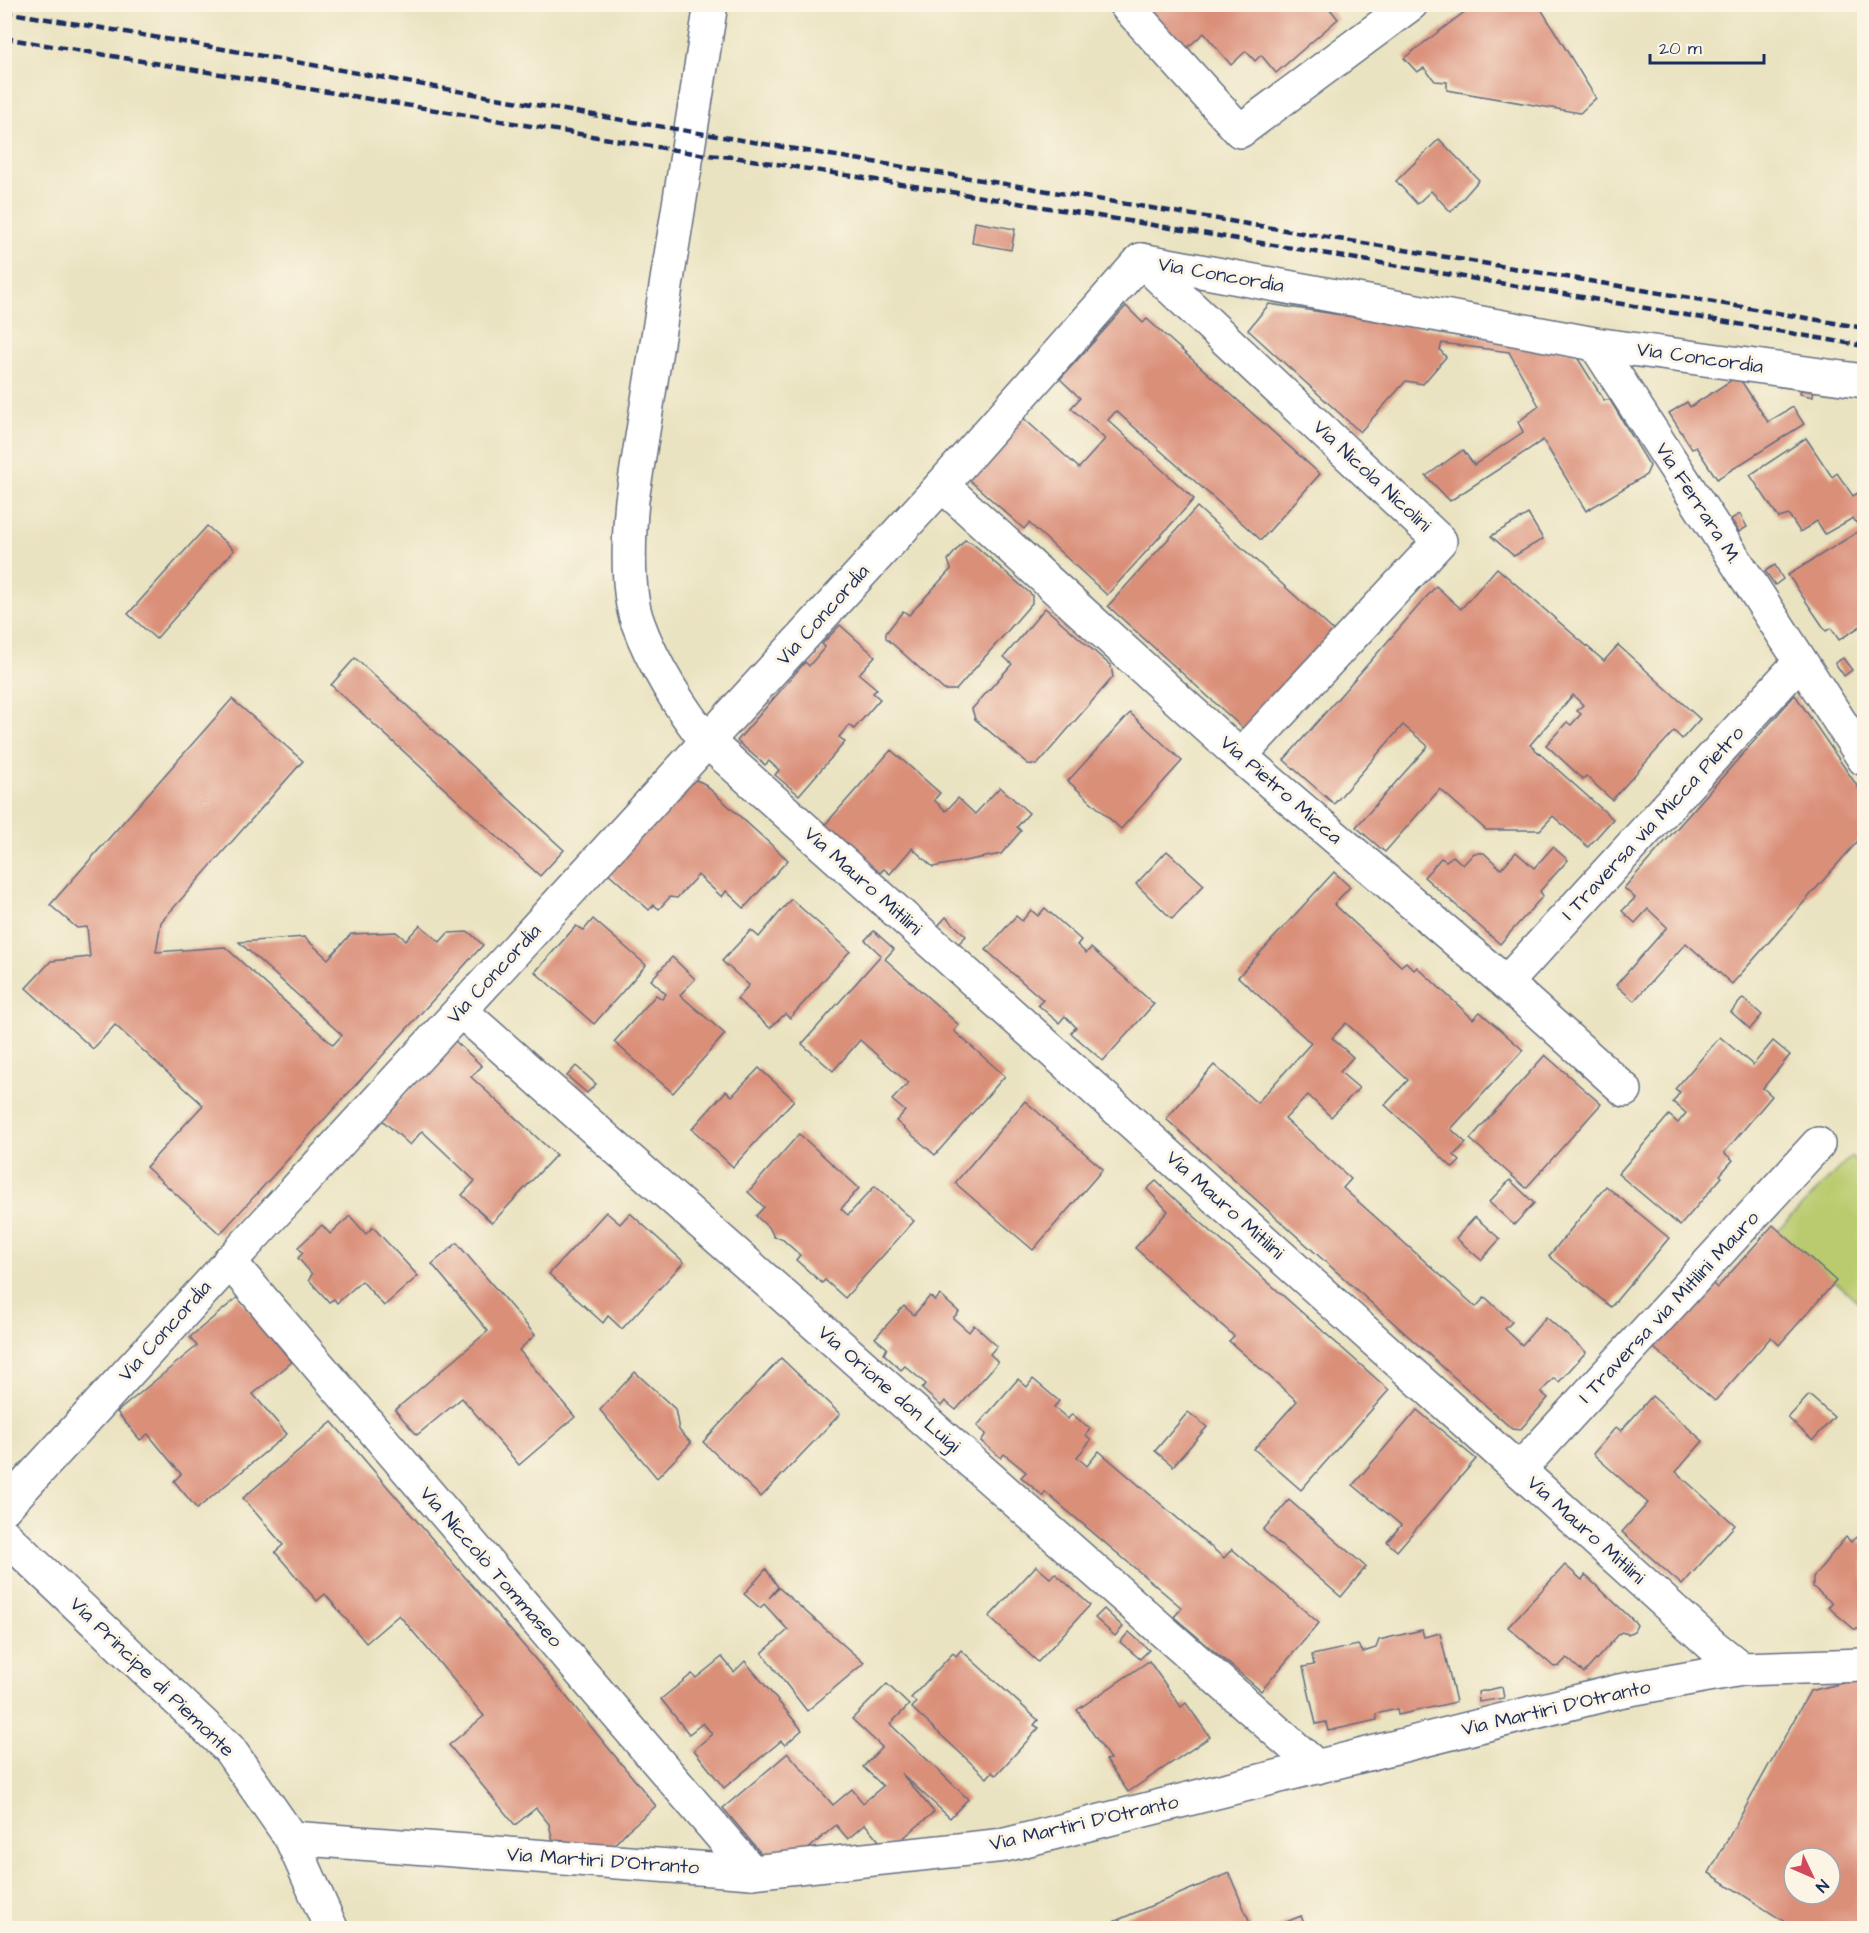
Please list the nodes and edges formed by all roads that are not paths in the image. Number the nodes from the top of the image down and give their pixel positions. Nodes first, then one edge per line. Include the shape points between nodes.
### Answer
1 (711, 4) edge
2 (1125, 4) edge
3 (1411, 4) edge
4 (1141, 260) junction
5 (1595, 344) junction
6 (1864, 381) edge
7 (942, 485) junction
8 (1800, 662) junction
9 (707, 741) junction
10 (1240, 756) junction
11 (1864, 759) edge
12 (1506, 983) junction
13 (461, 1011) junction
14 (1624, 1090) dead end
15 (1818, 1144) dead end
16 (229, 1261) junction
17 (1519, 1470) junction
18 (4, 1508) edge
19 (4, 1535) edge
20 (1864, 1665) edge
21 (1742, 1669) junction
22 (1317, 1767) junction
23 (291, 1838) junction
24 (752, 1872) junction
25 (331, 1929) edge

1 - 9 street, Via Mauro Mitilini via 629,536 637,622 679,704
2 - 3 street via 1240,131
4 - 5 street, Via Concordia
4 - 7 street, Via Concordia
4 - 10 street, Via Nicola Nicolini via 1440,541
5 - 6 street, Via Concordia
5 - 8 street, Via Ferrara M.
7 - 9 street, Via Concordia
7 - 10 street, Via Pietro Micca
8 - 11 street, Via Ferrara M.
8 - 12 street, I Traversa via Micca Pietro
9 - 13 street, Via Concordia
9 - 17 street, Via Mauro Mitilini
10 - 12 street, Via Pietro Micca
12 - 14 street, Via Pietro Micca
13 - 16 street, Via Concordia
13 - 22 street, Via Orione don Luigi
15 - 17 street, I Traversa via Mitilini Mauro
16 - 18 street, Via Concordia
16 - 24 street, Via Niccolò Tommaseo
17 - 21 street, Via Mauro Mitilini
19 - 23 street, Via Principe di Piemonte via 229,1749
20 - 21 street, Via Martiri D'Otranto
21 - 22 street, Via Martiri D'Otranto via 1619,1691
22 - 24 street, Via Martiri D'Otranto via 1005,1845
23 - 24 street, Via Martiri D'Otranto
23 - 25 street, Via Principe di Piemonte

